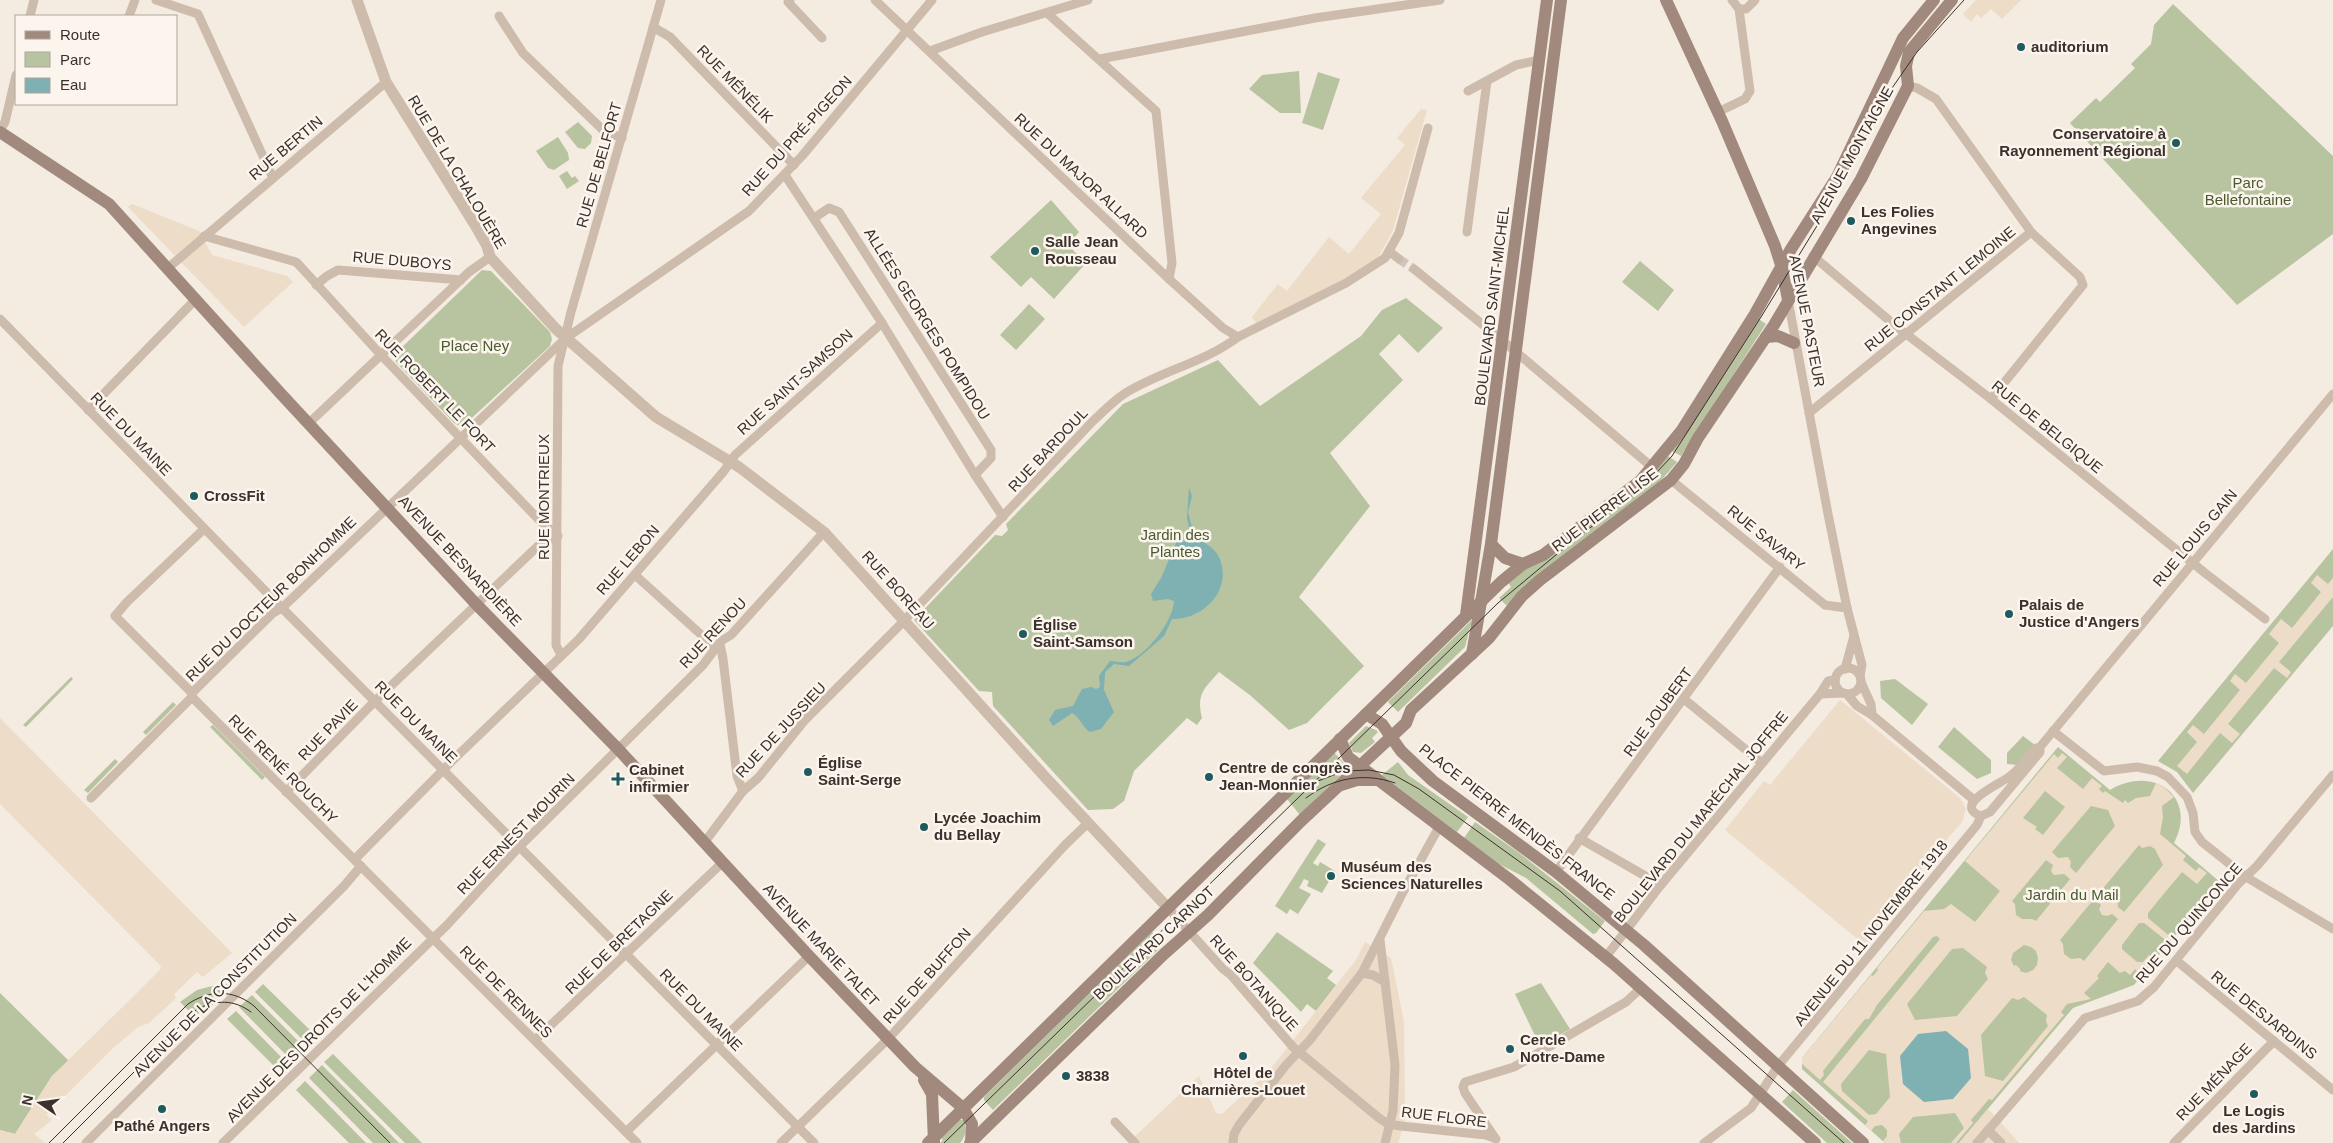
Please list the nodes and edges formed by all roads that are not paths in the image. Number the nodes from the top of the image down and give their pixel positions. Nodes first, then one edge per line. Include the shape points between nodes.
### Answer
1 (34, 0) edge
2 (135, 0) edge
3 (156, 0) edge
4 (357, 0) edge
5 (661, 0) edge
6 (875, 0) edge
7 (932, 0) edge
8 (1088, 0) edge
9 (1440, 0) edge
10 (1547, 0) edge
11 (1561, 0) edge
12 (1666, 0) edge
13 (1732, 0) edge
14 (1755, 0) edge
15 (1934, 0) edge
16 (1952, 0) edge
17 (788, 1) edge
18 (1926, 6) edge
19 (1739, 9) junction
20 (1048, 13) junction
21 (30, 15) edge
22 (129, 15) edge
23 (499, 16) dead end
24 (653, 27) junction
25 (907, 31) junction
26 (822, 38) dead end
27 (930, 51) junction
28 (1100, 59) junction
29 (1539, 60) junction
30 (15, 79) edge
31 (1487, 81) junction
32 (386, 82) junction
33 (1908, 86) junction
34 (1468, 91) dead end
35 (1718, 112) junction
36 (1428, 128) dead end
37 (0, 131) edge
38 (622, 138) junction
39 (794, 165) junction
40 (785, 175) junction
41 (273, 178) junction
42 (814, 218) junction
43 (1468, 232) dead end
44 (2031, 232) junction
45 (204, 236) junction
46 (1390, 252) junction
47 (1813, 256) junction
48 (490, 257) junction
49 (1399, 259) tunnel mouth
50 (168, 268) junction
51 (1782, 268) junction
52 (1414, 269) tunnel mouth
53 (1169, 278) junction
54 (461, 280) junction
55 (316, 285) junction
56 (196, 299) junction
57 (1788, 300) junction
58 (0, 319) edge
59 (882, 323) junction
60 (1906, 334) junction
61 (1238, 337) junction
62 (566, 338) junction
63 (1766, 338) junction
64 (1503, 341) junction
65 (1794, 343) junction
66 (1516, 352) junction
67 (381, 355) junction
68 (2333, 394) edge
69 (1990, 399) junction
70 (88, 410) junction
71 (1809, 413) junction
72 (309, 423) junction
73 (460, 438) junction
74 (730, 463) junction
75 (1652, 467) junction
76 (975, 475) junction
77 (1671, 480) junction
78 (388, 507) junction
79 (1003, 517) junction
80 (204, 529) junction
81 (824, 532) junction
82 (558, 536) junction
83 (1491, 544) junction
84 (2192, 562) junction
85 (1523, 564) junction
86 (1780, 567) junction
87 (635, 575) junction
88 (1482, 599) junction
89 (476, 604) junction
90 (282, 608) junction
91 (1848, 608) junction
92 (1466, 615) junction
93 (904, 619) junction
94 (2265, 619) dead end
95 (1854, 636) junction
96 (718, 646) junction
97 (1472, 654) junction
98 (561, 655) junction
99 (1845, 669) junction
100 (544, 672) junction
101 (1861, 679) junction
102 (1835, 680) junction
103 (1820, 694) junction
104 (1845, 694) junction
105 (192, 695) junction
106 (1684, 699) junction
107 (375, 701) junction
108 (1366, 714) junction
109 (1872, 715) junction
110 (2053, 731) junction
111 (1391, 736) junction
112 (1340, 739) junction
113 (2040, 747) junction
114 (619, 750) junction
115 (1360, 762) junction
116 (1762, 763) junction
117 (444, 770) junction
118 (2333, 776) edge
119 (1378, 780) junction
120 (1339, 785) junction
121 (743, 791) junction
122 (286, 792) junction
123 (91, 798) dead end
124 (1977, 798) junction
125 (1992, 807) junction
126 (1981, 816) junction
127 (1088, 823) junction
128 (1439, 827) junction
129 (1579, 838) junction
130 (704, 843) junction
131 (520, 847) junction
132 (358, 863) junction
133 (722, 863) junction
134 (1556, 872) junction
135 (2246, 877) junction
136 (1661, 885) junction
137 (1168, 908) junction
138 (2333, 929) edge
139 (1626, 930) junction
140 (1190, 931) junction
141 (433, 937) junction
142 (1380, 937) junction
143 (627, 954) junction
144 (809, 956) junction
145 (1605, 958) junction
146 (2177, 962) junction
147 (1362, 973) junction
148 (1385, 982) junction
149 (1641, 988) junction
150 (888, 1039) junction
151 (535, 1040) junction
152 (2274, 1040) junction
153 (715, 1044) junction
154 (1298, 1052) junction
155 (1778, 1066) junction
156 (916, 1067) junction
157 (2333, 1090) edge
158 (1760, 1094) junction
159 (963, 1108) junction
160 (1115, 1122) dead end
161 (1388, 1124) junction
162 (797, 1126) junction
163 (1988, 1130) junction
164 (626, 1132) junction
165 (932, 1141) edge
166 (1497, 1141) edge
167 (970, 1142) edge
168 (86, 1143) edge
169 (223, 1143) edge
170 (637, 1143) edge
171 (781, 1143) edge
172 (814, 1143) edge
173 (1135, 1143) edge
174 (1233, 1143) edge
175 (1385, 1143) edge
176 (1704, 1143) edge
177 (1815, 1143) edge
178 (1863, 1143) edge
179 (1977, 1143) edge
180 (2001, 1143) edge
181 (2174, 1143) edge

1 - 21 street
2 - 22 street
3 - 41 street via 198,14
4 - 32 street, RUE DE LA CHALOUÈRE
5 - 24 street, RUE DE BELFORT
6 - 25 street, RUE DU MAJOR ALLARD
7 - 25 street, RUE DU PRÉ-PIGEON
8 - 20 street
9 - 28 street via 1315,18
10 - 29 main road, BOULEVARD SAINT-MICHEL
11 - 66 main road, BOULEVARD SAINT-MICHEL
12 - 35 main road, AVENUE PASTEUR
13 - 19 street
14 - 19 street via 1746,9
15 - 18 main road, AVENUE MONTAIGNE
16 - 33 main road, AVENUE MONTAIGNE via 1909,52 1906,66
17 - 26 street
18 - 51 main road, AVENUE MONTAIGNE via 1903,38 1837,177
19 - 35 street via 1750,91 1745,99
20 - 27 street
20 - 28 street
23 - 38 street via 523,52 604,131
24 - 38 street, RUE DE BELFORT
24 - 39 street, RUE MÉNÉLIK via 670,37
25 - 27 street, RUE DU MAJOR ALLARD
25 - 39 street, RUE DU PRÉ-PIGEON
27 - 53 street, RUE DU MAJOR ALLARD
28 - 53 street via 1156,111 1172,264
29 - 31 street via 1516,65
29 - 64 main road, BOULEVARD SAINT-MICHEL
30 - 37 street
31 - 34 street
31 - 43 street
32 - 41 street, RUE BERTIN
32 - 48 street, RUE DE LA CHALOUÈRE via 471,218
33 - 44 street, RUE CONSTANT LEMOINE via 1936,100
33 - 47 main road, AVENUE MONTAIGNE via 1861,180
35 - 51 main road, AVENUE PASTEUR
36 - 46 street via 1399,234
37 - 50 main road, AVENUE BESNARDIÈRE via 109,204
38 - 62 street, RUE DE BELFORT
39 - 40 street, RUE DU PRÉ-PIGEON
40 - 42 street
40 - 62 street, RUE DU PRÉ-PIGEON via 749,212
41 - 45 street, RUE BERTIN
42 - 59 street
42 - 76 street, ALLÉES GEORGES POMPIDOU via 829,208 839,212 991,450 991,458
44 - 60 street, RUE CONSTANT LEMOINE
44 - 69 street via 2082,279 2082,285
45 - 50 street, RUE BERTIN
45 - 55 street, RUE ROBERT LE FORT via 296,262
46 - 49 street
46 - 61 street, RUE BARDOUL via 1380,263 1346,284
47 - 57 main road, AVENUE MONTAIGNE
47 - 60 street, RUE DE BELGIQUE
48 - 54 street
48 - 62 street, RUE DE LA CHALOUÈRE
50 - 56 main road, AVENUE BESNARDIÈRE
51 - 57 main road, AVENUE PASTEUR
51 - 75 main road, RUE PIERRE LISE via 1712,385
52 - 64 street
53 - 61 street, RUE DU MAJOR ALLARD via 1223,328
54 - 55 street, RUE DUBOYS via 338,270
54 - 67 street
55 - 67 street, RUE ROBERT LE FORT
56 - 70 street
56 - 72 main road, AVENUE BESNARDIÈRE
57 - 63 main road, RUE PIERRE LISE
57 - 65 street, AVENUE PASTEUR
58 - 70 street, RUE DU MAINE
59 - 74 street, RUE SAINT-SAMSON via 735,454
59 - 76 street
60 - 69 street, RUE DE BELGIQUE
60 - 71 street, RUE CONSTANT LEMOINE
61 - 79 street, RUE BARDOUL via 1223,348 1138,387 1113,403
62 - 73 street, RUE DU PRÉ-PIGEON
62 - 74 street, RUE BOREAU via 656,417
62 - 82 street, RUE MONTRIEUX via 558,366
63 - 65 main road via 1778,336
63 - 77 main road, RUE PIERRE LISE
64 - 66 street
64 - 92 main road, BOULEVARD SAINT-MICHEL
65 - 71 street, AVENUE PASTEUR
66 - 75 street
66 - 83 main road, BOULEVARD SAINT-MICHEL
67 - 72 street
67 - 73 street, RUE ROBERT LE FORT
68 - 84 street, RUE LOUIS GAIN
69 - 84 street, RUE DE BELGIQUE
70 - 80 street, RUE DU MAINE
71 - 91 street, AVENUE PASTEUR
72 - 78 main road, AVENUE BESNARDIÈRE
73 - 78 street, RUE DU DOCTEUR BONHOMME
73 - 82 street, RUE ROBERT LE FORT
74 - 81 street, RUE BOREAU via 792,505
74 - 87 street, RUE LEBON
75 - 85 main road, RUE PIERRE LISE via 1640,481 1543,555
76 - 79 street
77 - 86 street, RUE SAVARY
77 - 97 main road, RUE PIERRE LISE via 1540,580
78 - 89 main road, AVENUE BESNARDIÈRE
78 - 90 street, RUE DU DOCTEUR BONHOMME
79 - 93 street, RUE BARDOUL
80 - 90 street, RUE DU MAINE
80 - 105 street, RUE RENÉ ROUCHY via 115,616
81 - 93 street, RUE BOREAU
81 - 96 street, RUE RENOU
82 - 89 street, RUE PAVIE via 538,546
82 - 98 street, RUE MONTRIEUX via 556,645
83 - 85 main road via 1505,558
83 - 88 main road, BOULEVARD SAINT-MICHEL
84 - 94 street, RUE DE BELGIQUE
84 - 110 street, RUE LOUIS GAIN
85 - 88 main road, RUE PIERRE LISE
86 - 91 street, RUE SAVARY via 1825,605
86 - 106 street, RUE JOUBERT
87 - 96 street
87 - 98 street, RUE LEBON
88 - 92 main road
88 - 97 main road, BOULEVARD SAINT-MICHEL
89 - 100 main road, AVENUE BESNARDIÈRE
89 - 107 street, RUE PAVIE
90 - 105 street, RUE DU DOCTEUR BONHOMME via 273,613
90 - 107 street, RUE DU MAINE
91 - 95 street, AVENUE PASTEUR
92 - 108 main road
93 - 121 street, RUE DE JUSSIEU via 805,720 758,778
93 - 127 street, RUE BOREAU
95 - 99 street, AVENUE PASTEUR
95 - 101 street, AVENUE PASTEUR via 1862,665
96 - 114 street, RUE RENOU
96 - 121 street via 723,659 737,776
97 - 111 main road via 1410,710 1406,723
98 - 100 street, RUE LEBON
99 - 101 street via 1856,670
99 - 102 street
100 - 114 main road, AVENUE BESNARDIÈRE
100 - 117 street, RUE LEBON
101 - 104 street via 1857,691
101 - 109 street, AVENUE PASTEUR
102 - 103 street, BOULEVARD DU MARÉCHAL JOFFRE via 1828,681
102 - 104 street via 1837,688
103 - 104 street
103 - 116 street, BOULEVARD DU MARÉCHAL JOFFRE
104 - 109 street
105 - 122 street, RUE RENÉ ROUCHY
105 - 123 street, RUE DU DOCTEUR BONHOMME
106 - 116 street
106 - 129 street, RUE JOUBERT
107 - 117 street, RUE DU MAINE
107 - 122 street, RUE PAVIE
108 - 111 main road via 1382,724
108 - 112 main road, BOULEVARD CARNOT
109 - 124 street
110 - 113 street, RUE LOUIS GAIN
110 - 135 street via 2104,772 2137,767 2168,777 2189,801 2197,837
111 - 115 main road, BOULEVARD CARNOT
111 - 134 main road, PLACE PIERRE MENDÈS FRANCE via 1401,751 1433,781
112 - 115 main road via 1344,753
112 - 137 main road, BOULEVARD CARNOT
113 - 124 street, RUE LOUIS GAIN via 2010,776
113 - 125 street, RUE LOUIS GAIN via 2040,752 2020,777
114 - 130 main road, AVENUE BESNARDIÈRE
114 - 131 street, RUE ERNEST MOURIN
115 - 119 main road
115 - 120 main road, BOULEVARD CARNOT
116 - 136 street, BOULEVARD DU MARÉCHAL JOFFRE
117 - 131 street, RUE DU MAINE
117 - 132 street, AVENUE DE LA CONSTITUTION
118 - 135 street, RUE DU QUINCONCE
119 - 120 main road via 1357,780
119 - 128 main road
120 - 140 main road, BOULEVARD CARNOT
121 - 130 street, RUE DE JUSSIEU
122 - 132 street, RUE RENÉ ROUCHY
124 - 125 street via 1988,797
124 - 126 street via 1973,810
125 - 126 street via 1990,812
126 - 155 street, AVENUE DU 11 NOVEMBRE 1918 via 1909,910
127 - 137 street, RUE BOREAU
127 - 150 street, RUE DE BUFFON
128 - 142 street
128 - 145 main road via 1509,879
129 - 134 street, RUE JOUBERT
129 - 136 street, PLACE PIERRE MENDÈS FRANCE
130 - 133 main road, AVENUE MARIE TALET
131 - 141 street, RUE ERNEST MOURIN
131 - 143 street, RUE DU MAINE
132 - 141 street, RUE DE RENNES
132 - 168 street, AVENUE DE LA CONSTITUTION via 344,886
133 - 143 street, RUE DE BRETAGNE
133 - 144 main road, AVENUE MARIE TALET
134 - 139 main road, PLACE PIERRE MENDÈS FRANCE
135 - 138 street
135 - 146 street, RUE DU QUINCONCE
136 - 139 street, BOULEVARD DU MARÉCHAL JOFFRE
137 - 140 street, RUE BOTANIQUE
137 - 159 main road, BOULEVARD CARNOT
139 - 145 street, BOULEVARD DU MARÉCHAL JOFFRE
139 - 155 main road, PLACE PIERRE MENDÈS FRANCE
140 - 154 street, RUE BOTANIQUE
140 - 167 main road, BOULEVARD CARNOT
141 - 151 street, RUE DE RENNES
141 - 169 street, AVENUE DES DROITS DE L'HOMME
142 - 147 street
142 - 148 street
143 - 151 street, RUE DE BRETAGNE
143 - 153 street, RUE DU MAINE
144 - 150 main road, AVENUE MARIE TALET
144 - 153 street
145 - 149 main road
146 - 152 street, RUE DESJARDINS
146 - 163 street, RUE DU QUINCONCE via 2138,1000 2085,1018
147 - 148 street via 1374,975
147 - 154 street
148 - 161 street via 1395,1065 1393,1112
149 - 158 main road
149 - 166 street via 1626,1002 1514,1067 1472,1078 1464,1084 1466,1094
150 - 156 main road, AVENUE MARIE TALET
150 - 162 street, RUE DE BUFFON
151 - 164 street, RUE DE RENNES
152 - 157 street, RUE DESJARDINS
152 - 181 street, RUE MÉNAGE
153 - 162 street, RUE DU MAINE
153 - 164 street
154 - 161 street, RUE BOTANIQUE
154 - 174 street via 1239,1125
155 - 158 street, AVENUE DU 11 NOVEMBRE 1918
155 - 178 main road, PLACE PIERRE MENDÈS FRANCE
156 - 159 main road, AVENUE MARIE TALET
156 - 165 main road, AVENUE MARIE TALET via 932,1094
158 - 176 street, AVENUE DU 11 NOVEMBRE 1918 via 1751,1108
158 - 177 main road
159 - 165 main road, BOULEVARD CARNOT
159 - 167 main road via 972,1124
160 - 173 street
161 - 166 street, RUE FLORE via 1489,1136
161 - 175 street
162 - 171 street, RUE DE BUFFON
162 - 172 street, RUE DU MAINE
163 - 179 street, RUE DU QUINCONCE
163 - 180 street
164 - 170 street, RUE DE RENNES

